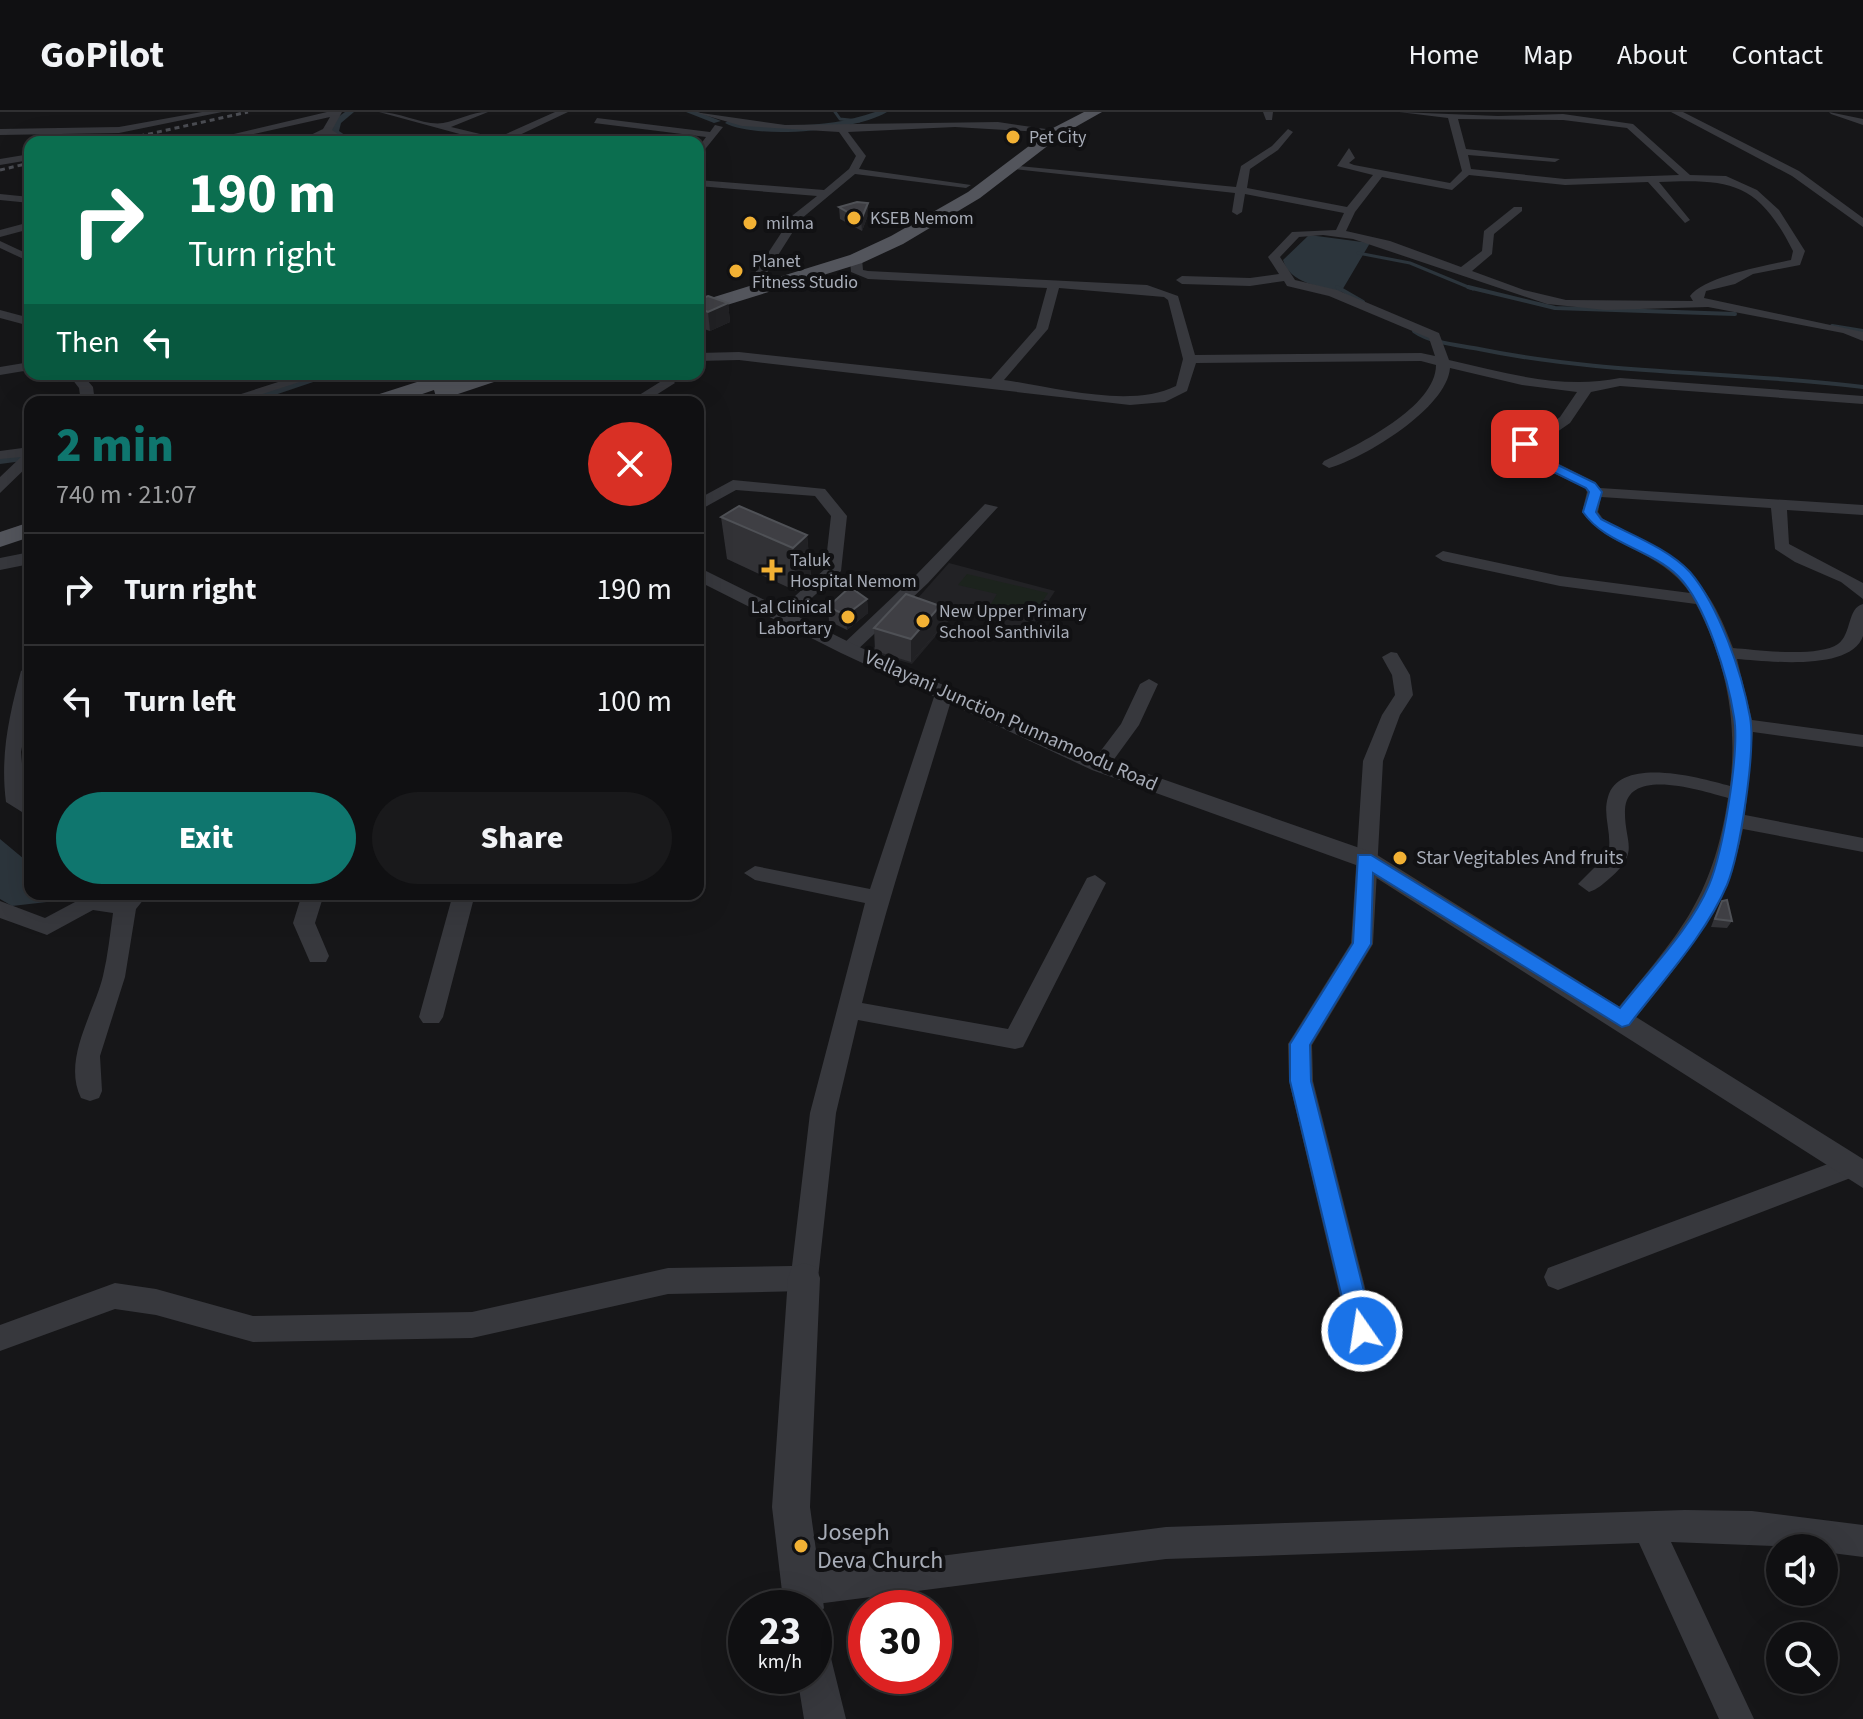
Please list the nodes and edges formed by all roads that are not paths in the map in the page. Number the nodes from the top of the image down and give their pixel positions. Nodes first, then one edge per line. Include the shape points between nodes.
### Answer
1 (217, 112) edge
2 (384, 112) edge
3 (483, 112) edge
4 (563, 112) edge
5 (699, 112) edge
6 (1076, 112) edge
7 (1095, 112) edge
8 (1404, 112) edge
9 (1676, 112) edge
10 (1834, 112) edge
11 (336, 113) edge
12 (1452, 115) junction
13 (728, 116) edge
14 (972, 118) edge
15 (1591, 120) junction
16 (597, 121) dead end
17 (1863, 122) edge
18 (444, 126) junction
19 (456, 129) junction
20 (1041, 129) junction
21 (119, 130) junction
22 (327, 131) junction
23 (843, 131) junction
24 (0, 132) edge
25 (1288, 132) dead end
26 (1605, 134) dead end
27 (710, 135) junction
28 (104, 136) edge
29 (232, 136) edge
30 (315, 136) edge
31 (335, 136) edge
32 (442, 136) edge
33 (480, 136) edge
34 (513, 136) edge
35 (704, 143) edge
36 (1349, 151) dead end
37 (1462, 152) junction
38 (24, 158) edge
39 (1555, 159) dead end
40 (0, 162) edge
41 (1009, 168) junction
42 (853, 171) junction
43 (1467, 172) junction
44 (1379, 174) junction
45 (1688, 178) junction
46 (1652, 180) junction
47 (704, 183) edge
48 (966, 185) junction
49 (1240, 190) junction
50 (824, 193) junction
51 (0, 197) edge
52 (24, 199) edge
53 (1518, 209) dead end
54 (1350, 211) junction
55 (1237, 212) dead end
56 (1685, 220) dead end
57 (1863, 224) edge
58 (24, 227) edge
59 (0, 234) edge
60 (1339, 235) junction
61 (0, 244) edge
62 (24, 256) edge
63 (856, 259) junction
64 (1460, 272) junction
65 (1285, 277) junction
66 (1182, 280) dead end
67 (1250, 282) junction
68 (761, 283) junction
69 (1053, 287) junction
70 (704, 298) edge
71 (1174, 299) junction
72 (1706, 304) junction
73 (0, 314) edge
74 (24, 320) edge
75 (1863, 337) edge
76 (704, 357) edge
77 (1190, 359) junction
78 (1444, 362) junction
79 (24, 367) edge
80 (0, 371) edge
81 (297, 380) edge
82 (445, 380) edge
83 (481, 380) edge
84 (665, 380) edge
85 (995, 383) junction
86 (1586, 389) junction
87 (243, 396) edge
88 (396, 396) edge
89 (433, 396) edge
90 (645, 396) edge
91 (1863, 400) edge
92 (24, 454) edge
93 (0, 455) edge
94 (24, 460) edge
95 (1329, 464) dead end
96 (0, 488) edge
97 (1595, 492) junction
98 (704, 502) edge
99 (1779, 503) junction
100 (990, 507) dead end
101 (1863, 510) edge
102 (19, 545) edge
103 (1443, 556) dead end
104 (0, 564) edge
105 (704, 576) edge
106 (1863, 594) edge
107 (1702, 600) junction
108 (1863, 609) edge
109 (784, 614) junction
110 (848, 649) junction
111 (1724, 653) junction
112 (1391, 657) dead end
113 (1149, 684) dead end
114 (945, 691) junction
115 (24, 693) edge
116 (1743, 725) junction
117 (1863, 741) edge
118 (1100, 765) junction
119 (1736, 794) junction
120 (15, 808) edge
121 (1733, 820) junction
122 (1863, 845) edge
123 (1365, 859) junction
124 (755, 873) dead end
125 (1095, 883) dead end
126 (1589, 884) dead end
127 (877, 898) junction
128 (131, 900) edge
129 (311, 900) edge
130 (462, 900) edge
131 (0, 909) edge
132 (318, 956) dead end
133 (848, 1009) junction
134 (431, 1017) dead end
135 (1622, 1019) junction
136 (90, 1091) dead end
137 (1857, 1170) edge
138 (1558, 1277) dead end
139 (804, 1278) junction
140 (1362, 1331) dead end
141 (0, 1338) edge
142 (1647, 1526) junction
143 (1863, 1541) edge
144 (801, 1590) edge
145 (832, 1594) edge
146 (820, 1694) edge
147 (825, 1719) edge
148 (1737, 1719) edge

1 - 21 street
2 - 18 street
3 - 18 street
4 - 34 street
5 - 13 street
6 - 20 main road
7 - 41 main road via 1058,131
8 - 12 street
9 - 57 street via 1794,169
10 - 17 street
11 - 22 street
11 - 29 street
12 - 15 street
12 - 37 street
13 - 23 street
13 - 27 street
14 - 20 street
14 - 23 street
15 - 26 street
15 - 45 street via 1630,126
16 - 27 street
18 - 19 street
19 - 32 street
19 - 33 street
20 - 48 main road
21 - 24 street
21 - 28 street
22 - 30 street
22 - 31 street
23 - 42 street via 861,156
25 - 49 street via 1245,168
27 - 35 street
36 - 44 street via 1350,158 1341,164
37 - 39 street
37 - 43 street
38 - 40 street
41 - 49 street
41 - 63 main road via 950,210
42 - 48 street
42 - 50 street
43 - 44 street via 1452,187
43 - 46 street via 1565,182
44 - 54 street
45 - 46 street
45 - 72 street via 1728,179 1755,193 1778,214 1799,251 1793,265 1750,271 1702,288 1696,296
46 - 56 street
47 - 50 street
48 - 68 main road via 859,245
49 - 54 street
49 - 55 street
50 - 68 street via 797,217
51 - 52 street
53 - 64 street via 1488,233 1488,252 1478,263
54 - 60 street
58 - 59 street
60 - 64 street via 1372,240
60 - 65 street via 1303,232 1288,239 1274,257
61 - 62 street
63 - 68 main road
63 - 69 street via 859,274
64 - 72 street via 1551,301
65 - 67 street
65 - 78 street via 1434,336
66 - 67 street
67 - 71 street via 1187,291
68 - 70 main road
69 - 71 street via 1147,289
69 - 85 street via 1042,329
71 - 77 street
72 - 75 street
73 - 74 street
76 - 85 street
77 - 78 street via 1421,357
77 - 85 street via 1182,388 1160,399 1095,398
78 - 86 street via 1522,381
78 - 95 street via 1442,381 1428,399 1358,452
79 - 80 street
81 - 87 street
82 - 88 main road
83 - 89 main road
84 - 90 street via 668,383
86 - 91 street via 1620,382
86 - 97 street via 1565,420 1523,449
92 - 93 street
94 - 96 street
97 - 99 street
97 - 107 street via 1590,512 1597,522 1673,565
98 - 109 street via 733,485 820,492 839,516 833,571
99 - 101 street
99 - 106 street via 1781,546 1802,563 1845,578
100 - 110 street
102 - 104 street
103 - 107 street via 1560,581
105 - 109 street, Vellayani Junction Punnamoodu Road
107 - 111 street
108 - 111 street via 1853,638 1842,651
109 - 110 street, Vellayani Junction Punnamoodu Road
110 - 114 street, Vellayani Junction Punnamoodu Road
111 - 116 street
112 - 123 street via 1404,695 1373,761
113 - 118 street via 1130,725
114 - 118 street, Vellayani Junction Punnamoodu Road
114 - 127 street
115 - 120 street via 8,750
116 - 117 street
116 - 119 street
118 - 123 street, Vellayani Junction Punnamoodu Road
119 - 121 street
119 - 126 street via 1667,778 1630,783 1615,807 1621,846 1617,858
121 - 122 street
121 - 135 street via 1718,885 1696,923
123 - 135 street, Vellayani Junction Punnamoodu Road
123 - 140 street via 1362,944 1300,1044 1301,1081
124 - 127 street
125 - 133 street via 1015,1040
127 - 133 street
128 - 131 street via 90,902 47,927
128 - 136 street via 114,977 88,1056
129 - 132 street via 304,923
130 - 134 street
133 - 139 street via 823,1113
135 - 137 street, Vellayani Junction Punnamoodu Road
137 - 138 street
139 - 141 street via 668,1281 472,1325 253,1329 115,1296
139 - 144 street via 791,1507
142 - 143 street via 1752,1527
142 - 145 street via 1166,1543
142 - 148 street
146 - 147 street

